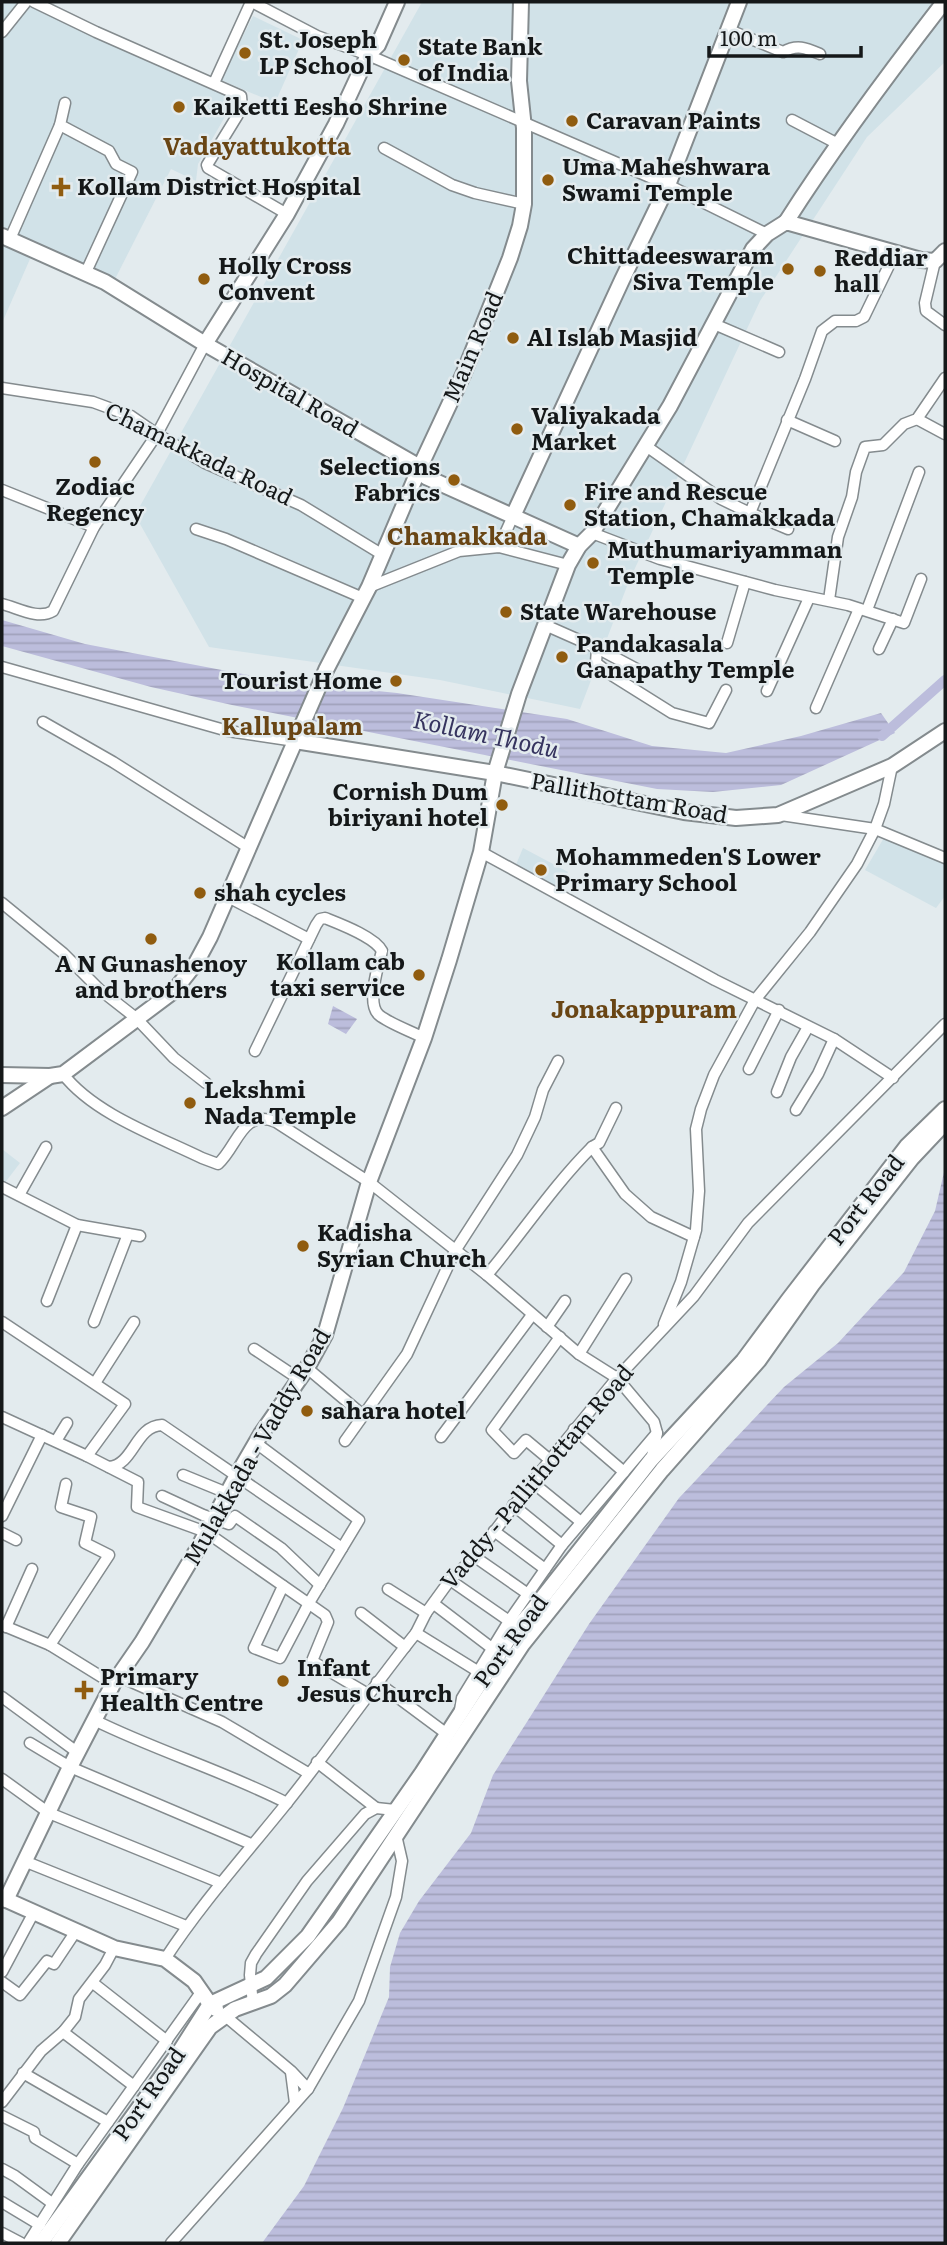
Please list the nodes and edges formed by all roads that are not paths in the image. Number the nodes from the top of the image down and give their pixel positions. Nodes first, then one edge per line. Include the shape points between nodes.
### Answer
1 (26, 2) edge
2 (34, 2) edge
3 (251, 2) edge
4 (397, 2) edge
5 (521, 2) edge
6 (739, 2) edge
7 (944, 2) edge
8 (729, 30) junction
9 (2, 32) edge
10 (820, 54) dead end
11 (368, 55) junction
12 (214, 83) junction
13 (65, 103) dead end
14 (792, 120) dead end
15 (524, 122) junction
16 (60, 125) junction
17 (838, 144) junction
18 (384, 148) dead end
19 (668, 185) junction
20 (524, 204) junction
21 (287, 214) junction
22 (786, 222) junction
23 (767, 234) junction
24 (6, 237) edge
25 (895, 253) junction
26 (940, 256) edge
27 (86, 272) junction
28 (713, 324) junction
29 (945, 325) edge
30 (205, 344) junction
31 (779, 352) dead end
32 (945, 378) edge
33 (2, 388) edge
34 (917, 419) junction
35 (787, 420) junction
36 (157, 434) junction
37 (945, 434) edge
38 (835, 441) dead end
39 (646, 446) junction
40 (420, 467) junction
41 (919, 472) dead end
42 (2, 491) edge
43 (750, 513) junction
44 (513, 516) junction
45 (94, 527) junction
46 (196, 529) dead end
47 (788, 529) dead end
48 (592, 533) junction
49 (579, 546) junction
50 (499, 547) junction
51 (383, 555) junction
52 (568, 565) junction
53 (921, 579) dead end
54 (745, 582) junction
55 (366, 593) junction
56 (809, 598) junction
57 (829, 600) junction
58 (2, 604) edge
59 (863, 610) junction
60 (894, 619) junction
61 (545, 625) junction
62 (727, 643) dead end
63 (597, 648) junction
64 (879, 649) dead end
65 (2, 667) edge
66 (644, 673) dead end
67 (726, 690) dead end
68 (767, 691) dead end
69 (816, 708) dead end
70 (43, 722) dead end
71 (945, 731) edge
72 (298, 735) junction
73 (892, 766) junction
74 (496, 769) junction
75 (778, 815) junction
76 (875, 829) junction
77 (249, 848) junction
78 (481, 852) junction
79 (945, 858) edge
80 (228, 897) junction
81 (2, 903) edge
82 (309, 939) junction
83 (755, 1000) junction
84 (779, 1010) junction
85 (136, 1018) junction
86 (945, 1024) edge
87 (808, 1027) junction
88 (424, 1038) junction
89 (834, 1039) junction
90 (255, 1051) dead end
91 (558, 1061) dead end
92 (749, 1069) dead end
93 (2, 1075) edge
94 (57, 1075) junction
95 (892, 1078) junction
96 (206, 1083) dead end
97 (777, 1092) dead end
98 (2, 1108) edge
99 (616, 1108) dead end
100 (945, 1109) edge
101 (796, 1110) dead end
102 (945, 1123) edge
103 (46, 1147) dead end
104 (593, 1147) junction
105 (369, 1182) junction
106 (2, 1187) edge
107 (19, 1195) junction
108 (77, 1225) junction
109 (128, 1234) junction
110 (140, 1236) dead end
111 (694, 1237) junction
112 (455, 1251) junction
113 (487, 1275) junction
114 (626, 1279) dead end
115 (47, 1301) dead end
116 (565, 1301) dead end
117 (532, 1315) junction
118 (2, 1322) edge
119 (93, 1322) dead end
120 (134, 1322) dead end
121 (547, 1327) junction
122 (661, 1331) junction
123 (560, 1337) junction
124 (254, 1349) dead end
125 (579, 1354) junction
126 (303, 1373) junction
127 (617, 1378) junction
128 (95, 1383) junction
129 (363, 1415) junction
130 (2, 1417) edge
131 (67, 1423) dead end
132 (574, 1429) junction
133 (657, 1433) junction
134 (42, 1435) junction
135 (441, 1437) dead end
136 (56, 1441) junction
137 (345, 1441) dead end
138 (256, 1443) junction
139 (87, 1455) junction
140 (550, 1460) junction
141 (657, 1464) junction
142 (109, 1467) junction
143 (624, 1472) junction
144 (183, 1475) dead end
145 (236, 1476) junction
146 (532, 1482) junction
147 (66, 1484) dead end
148 (227, 1493) junction
149 (162, 1496) dead end
150 (513, 1505) junction
151 (2, 1517) edge
152 (213, 1518) junction
153 (581, 1522) junction
154 (494, 1531) junction
155 (206, 1532) junction
156 (2, 1533) edge
157 (16, 1540) dead end
158 (562, 1545) junction
159 (342, 1548) junction
160 (475, 1557) junction
161 (32, 1569) dead end
162 (545, 1569) junction
163 (450, 1580) junction
164 (320, 1585) junction
165 (283, 1586) junction
166 (388, 1588) dead end
167 (528, 1594) junction
168 (309, 1604) junction
169 (433, 1604) junction
170 (361, 1613) dead end
171 (426, 1614) junction
172 (509, 1621) junction
173 (4, 1626) edge
174 (415, 1633) junction
175 (50, 1645) junction
176 (405, 1647) junction
177 (493, 1648) junction
178 (478, 1672) junction
179 (116, 1680) junction
180 (377, 1682) junction
181 (368, 1694) junction
182 (2, 1696) edge
183 (460, 1715) junction
184 (94, 1720) junction
185 (447, 1734) junction
186 (30, 1743) dead end
187 (78, 1752) junction
188 (317, 1762) junction
189 (70, 1767) junction
190 (308, 1773) junction
191 (2, 1779) edge
192 (287, 1803) junction
193 (376, 1808) junction
194 (396, 1810) junction
195 (49, 1813) junction
196 (396, 1835) junction
197 (251, 1844) junction
198 (24, 1861) junction
199 (221, 1883) junction
200 (4, 1899) edge
201 (34, 1912) junction
202 (186, 1926) junction
203 (76, 1931) junction
204 (114, 1948) junction
205 (165, 1959) junction
206 (2, 1972) edge
207 (2, 1982) edge
208 (93, 1983) junction
209 (250, 1987) junction
210 (202, 1991) junction
211 (210, 2004) junction
212 (253, 2004) junction
213 (224, 2015) junction
214 (63, 2032) junction
215 (166, 2041) junction
216 (291, 2071) junction
217 (23, 2073) junction
218 (134, 2086) junction
219 (308, 2089) junction
220 (2, 2102) edge
221 (295, 2103) junction
222 (2, 2116) edge
223 (108, 2122) junction
224 (78, 2164) junction
225 (2, 2169) edge
226 (86, 2192) junction
227 (2, 2202) edge
228 (52, 2203) junction
229 (40, 2225) junction
230 (2, 2233) edge
231 (21, 2243) edge
232 (28, 2243) edge
233 (41, 2243) edge
234 (58, 2243) edge
235 (171, 2243) edge

1 - 9 street
2 - 12 street
3 - 11 street via 317,36
3 - 12 street
4 - 11 street via 378,45
5 - 15 street, Main Road via 519,80
6 - 8 street
7 - 17 street
8 - 10 street via 783,52 801,46
8 - 19 street
11 - 15 street
11 - 21 street
12 - 21 street via 241,96 243,102 206,165
13 - 16 street
14 - 17 street
15 - 19 street
15 - 20 street, Main Road
16 - 24 street
16 - 27 street via 109,151 116,164 132,172
17 - 22 street
18 - 20 street via 452,185
19 - 23 street
19 - 44 street
20 - 40 street, Main Road via 510,258
21 - 30 street
22 - 23 street
22 - 25 street
23 - 28 street, Mulakkada - Vaddy Road via 753,249
24 - 27 street, Hospital Road
25 - 26 street via 921,260
25 - 35 street via 864,317 835,321 822,331
26 - 29 street via 925,303 926,311
27 - 30 street, Hospital Road
28 - 31 street
28 - 39 street, Mulakkada - Vaddy Road
30 - 36 street
30 - 40 street, Hospital Road
32 - 34 street
33 - 36 street, Chamakkada Road via 93,402 131,416
34 - 37 street
34 - 57 street via 904,424 883,444 864,447 838,537
35 - 38 street
35 - 43 street
36 - 45 street
36 - 51 street, Chamakkada Road via 205,463 301,505
39 - 43 street via 721,499
39 - 48 street, Mulakkada - Vaddy Road
40 - 44 street, Hospital Road via 426,477
40 - 51 street, Main Road
41 - 59 street
42 - 45 street
43 - 47 street
44 - 49 street, Hospital Road
44 - 50 street
45 - 58 street via 53,611 35,614
46 - 55 street
48 - 49 street, Mulakkada - Vaddy Road
48 - 54 street via 660,559
49 - 52 street, Mulakkada - Vaddy Road
50 - 52 street
50 - 55 street via 458,551
51 - 55 street, Main Road
52 - 61 street, Mulakkada - Vaddy Road
53 - 60 street via 904,623
54 - 56 street
54 - 62 street
55 - 72 street, Main Road
56 - 57 street
56 - 68 street
57 - 59 street
59 - 60 street
59 - 69 street
60 - 64 street
61 - 63 street
61 - 74 street, Mulakkada - Vaddy Road
63 - 66 street
63 - 67 street via 596,663 672,713 709,723
65 - 72 street via 228,732
70 - 77 street
71 - 73 street, Pallithottam Road
72 - 74 street, Pallithottam Road
72 - 77 street
73 - 75 street, Pallithottam Road
73 - 76 street
74 - 75 street, Pallithottam Road via 684,811 736,818
74 - 78 street, Mulakkada - Vaddy Road
75 - 76 street
76 - 79 street
76 - 83 street via 810,932
77 - 80 street
78 - 83 street
78 - 88 street, Mulakkada - Vaddy Road
80 - 82 street
80 - 85 street via 196,963 174,991
81 - 85 street
82 - 88 street via 320,919 326,918 378,944 382,951 374,1006 378,1014
82 - 90 street
83 - 84 street
83 - 111 street via 713,1075 701,1109 696,1129 699,1191
84 - 87 street
84 - 92 street
85 - 94 street
85 - 96 street
86 - 95 street, Vaddy - Pallithottam Road
87 - 89 street
87 - 97 street
88 - 105 street, Mulakkada - Vaddy Road
89 - 95 street
89 - 101 street
91 - 112 street via 517,1155
93 - 94 street
94 - 98 street
94 - 105 street via 89,1100 218,1164 239,1133 263,1117
95 - 122 street, Vaddy - Pallithottam Road via 748,1223 694,1296
99 - 104 street
100 - 141 street, Port Road via 907,1146 743,1362
102 - 141 street, Port Road via 895,1179 759,1360
103 - 107 street
104 - 111 street via 625,1194 651,1217
104 - 113 street via 556,1185
105 - 112 street
105 - 126 street, Mulakkada - Vaddy Road via 331,1318
106 - 107 street
107 - 108 street
108 - 109 street
108 - 115 street
109 - 110 street
109 - 119 street
111 - 122 street
112 - 113 street
112 - 129 street via 407,1354
113 - 117 street
114 - 125 street
116 - 121 street
117 - 121 street
117 - 135 street
118 - 128 street
120 - 128 street
121 - 123 street
122 - 127 street, Vaddy - Pallithottam Road
123 - 125 street
123 - 140 street via 492,1430 514,1452 526,1440
124 - 126 street
125 - 127 street
126 - 129 street
126 - 138 street, Mulakkada - Vaddy Road
127 - 132 street, Vaddy - Pallithottam Road
127 - 133 street via 654,1422
128 - 139 street via 125,1404
129 - 137 street
130 - 134 street
131 - 136 street
132 - 140 street, Vaddy - Pallithottam Road
132 - 143 street
133 - 141 street
133 - 143 street
134 - 136 street
134 - 151 street
136 - 139 street
138 - 145 street, Mulakkada - Vaddy Road
138 - 159 street via 359,1520
139 - 142 street
140 - 146 street, Vaddy - Pallithottam Road
141 - 183 street, Port Road via 510,1635
141 - 196 street, Port Road via 522,1645
142 - 145 street via 126,1459 148,1429 162,1425
142 - 155 street via 138,1482 137,1507
143 - 153 street
144 - 148 street
145 - 148 street, Mulakkada - Vaddy Road
145 - 159 street
146 - 150 street, Vaddy - Pallithottam Road
146 - 153 street
147 - 175 street via 61,1507 91,1517 85,1543 109,1555
148 - 152 street, Mulakkada - Vaddy Road
149 - 152 street
150 - 154 street, Vaddy - Pallithottam Road
150 - 158 street
152 - 155 street, Mulakkada - Vaddy Road
152 - 164 street via 229,1524 235,1516 281,1548
153 - 158 street
154 - 160 street, Vaddy - Pallithottam Road
154 - 162 street
155 - 165 street
155 - 179 street, Mulakkada - Vaddy Road
156 - 157 street
158 - 162 street
159 - 164 street
160 - 163 street, Vaddy - Pallithottam Road
160 - 167 street
161 - 173 street
162 - 167 street
163 - 169 street, Vaddy - Pallithottam Road
163 - 172 street
164 - 168 street
165 - 168 street
165 - 168 street via 254,1648 280,1658
166 - 171 street
167 - 172 street
168 - 181 street via 328,1622 312,1661
169 - 171 street, Vaddy - Pallithottam Road
169 - 177 street
170 - 176 street
171 - 174 street, Vaddy - Pallithottam Road
172 - 177 street
173 - 175 street
174 - 176 street, Vaddy - Pallithottam Road
174 - 178 street
175 - 179 street
176 - 180 street, Vaddy - Pallithottam Road
177 - 178 street
178 - 183 street via 462,1698
179 - 184 street, Mulakkada - Vaddy Road
179 - 190 street via 222,1722
180 - 181 street, Vaddy - Pallithottam Road
180 - 185 street
181 - 188 street, Vaddy - Pallithottam Road
182 - 187 street
183 - 185 street, Port Road
184 - 187 street, Mulakkada - Vaddy Road
184 - 192 street
185 - 194 street, Port Road
186 - 189 street
187 - 189 street, Mulakkada - Vaddy Road
188 - 190 street, Vaddy - Pallithottam Road
188 - 193 street
189 - 195 street, Mulakkada - Vaddy Road
189 - 197 street
190 - 192 street, Vaddy - Pallithottam Road
191 - 195 street
192 - 197 street, Vaddy - Pallithottam Road
193 - 194 street
193 - 209 street via 365,1814 307,1881 251,1963
194 - 209 street, Port Road via 308,1936 266,1978
195 - 198 street, Mulakkada - Vaddy Road
195 - 199 street
196 - 212 street, Port Road via 339,1922 285,1985
196 - 219 street via 402,1861 396,1897 359,2001
197 - 199 street, Vaddy - Pallithottam Road
198 - 200 street, Mulakkada - Vaddy Road
198 - 202 street
199 - 202 street, Vaddy - Pallithottam Road
200 - 201 street
201 - 203 street
201 - 206 street
202 - 205 street, Vaddy - Pallithottam Road
203 - 204 street
203 - 207 street via 54,1964 47,1961 20,1995
204 - 205 street
204 - 208 street
205 - 210 street
208 - 214 street via 79,1999 75,2017
208 - 215 street
209 - 211 street, Port Road
209 - 212 street
210 - 211 street
210 - 215 street
211 - 213 street
211 - 226 street, Port Road
212 - 213 street, Port Road
213 - 216 street
213 - 226 street, Port Road
214 - 217 street
214 - 218 street
215 - 218 street
216 - 219 street
216 - 221 street
217 - 220 street
217 - 223 street
218 - 223 street
219 - 221 street
221 - 235 street
222 - 224 street via 34,2132 35,2138
223 - 224 street
224 - 228 street
225 - 228 street
226 - 233 street, Port Road
226 - 234 street, Port Road
227 - 229 street
228 - 229 street
229 - 232 street
230 - 231 street

